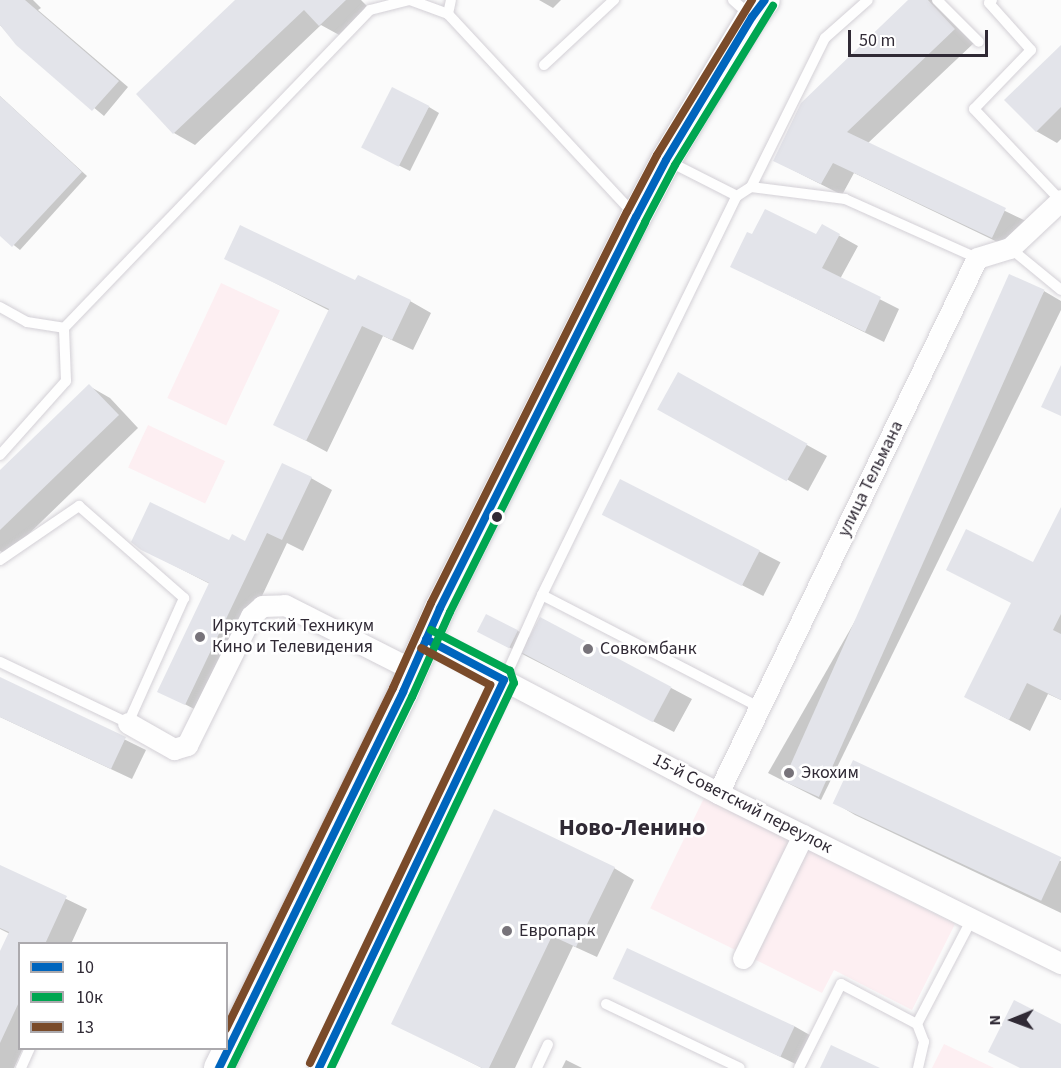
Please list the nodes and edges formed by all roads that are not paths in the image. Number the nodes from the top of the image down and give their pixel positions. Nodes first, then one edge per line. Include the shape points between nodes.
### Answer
1 (410, 0) edge
2 (451, 0) edge
3 (614, 0) edge
4 (868, 0) edge
5 (937, 0) edge
6 (992, 0) edge
7 (750, 6) edge
8 (448, 14) junction
9 (979, 42) dead end
10 (544, 65) dead end
11 (666, 160) junction
12 (751, 187) junction
13 (737, 196) junction
14 (1061, 200) edge
15 (636, 217) junction
16 (1010, 248) junction
17 (977, 258) junction
18 (1061, 290) edge
19 (0, 307) edge
20 (63, 328) junction
21 (0, 455) edge
22 (0, 560) edge
23 (542, 595) junction
24 (426, 639) junction
25 (0, 662) edge
26 (411, 669) junction
27 (504, 680) junction
28 (761, 708) junction
29 (128, 723) junction
30 (718, 793) junction
31 (804, 835) junction
32 (972, 919) junction
33 (743, 958) dead end
34 (1061, 963) edge
35 (606, 1004) dead end
36 (917, 1024) junction
37 (232, 1029) edge
38 (548, 1044) dead end
39 (29, 1050) edge
40 (225, 1050) edge
41 (21, 1068) edge
42 (219, 1068) edge
43 (319, 1068) edge
44 (537, 1068) edge
45 (740, 1068) edge
46 (799, 1068) edge
47 (918, 1068) edge

1 - 8 lane
1 - 20 lane via 370,10
2 - 8 lane
3 - 10 lane
4 - 12 lane via 825,38
5 - 9 lane
6 - 14 lane via 989,3 1031,50 974,110
7 - 11 main road
8 - 15 lane
11 - 13 lane
11 - 15 main road
12 - 13 lane
12 - 17 lane via 845,199
13 - 23 lane
14 - 16 street
15 - 24 main road
16 - 17 street
16 - 18 lane
17 - 28 street, улица Тельмана
19 - 20 lane via 27,322
20 - 21 lane via 66,381
22 - 29 lane via 79,506 184,598
23 - 27 lane
23 - 28 lane
24 - 26 main road
24 - 27 street, 15-й Советский переулок
25 - 29 lane
26 - 29 street via 285,605 262,606 251,616 187,745 174,749
26 - 37 main road via 403,692
27 - 30 street, 15-й Советский переулок
27 - 43 street
28 - 30 street, улица Тельмана
30 - 31 street, 15-й Советский переулок
31 - 32 street, 15-й Советский переулок
31 - 33 street
32 - 34 street, 15-й Советский переулок
32 - 36 lane
35 - 45 lane
36 - 46 lane via 841,984
36 - 47 lane via 924,1042
38 - 44 lane
39 - 41 lane
40 - 42 main road

